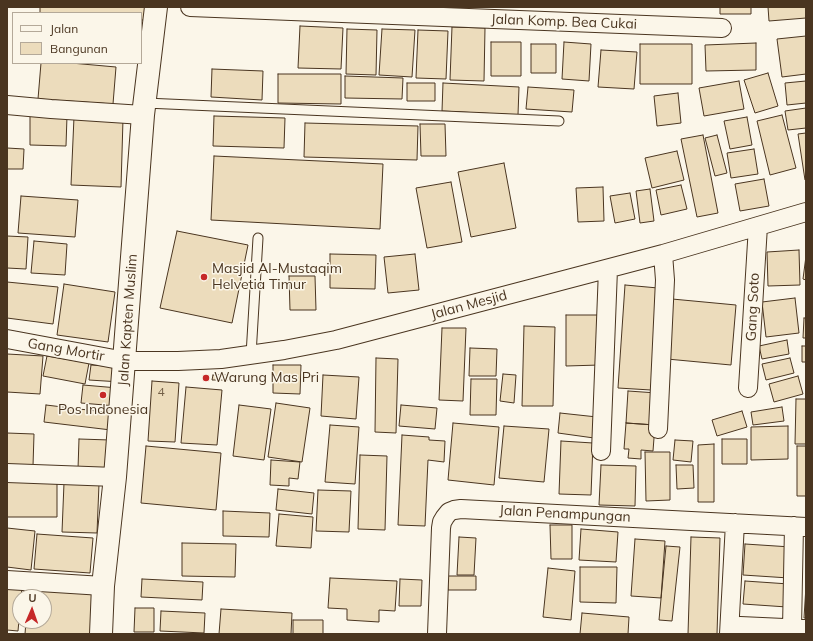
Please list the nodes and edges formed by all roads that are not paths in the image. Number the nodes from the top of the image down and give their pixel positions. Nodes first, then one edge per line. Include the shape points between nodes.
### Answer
1 (156, 7) edge
2 (190, 7) edge
3 (722, 28) dead end
4 (7, 106) edge
5 (144, 109) junction
6 (559, 121) dead end
7 (806, 212) edge
8 (758, 226) junction
9 (258, 238) dead end
10 (663, 254) junction
11 (608, 269) junction
12 (7, 339) edge
13 (251, 355) junction
14 (124, 361) junction
15 (748, 388) dead end
16 (658, 429) dead end
17 (601, 451) dead end
18 (7, 473) edge
19 (115, 477) junction
20 (735, 523) junction
21 (800, 526) edge
22 (7, 580) edge
23 (103, 586) junction
24 (799, 628) edge
25 (735, 630) edge
26 (101, 634) edge
27 (436, 634) edge

1 - 5 street, Jalan Kapten Muslim
2 - 3 street, Jalan Komp. Bea Cukai
4 - 5 street via 51,110
5 - 6 lane
5 - 14 street, Jalan Kapten Muslim
7 - 8 street, Jalan Mesjid
8 - 10 street, Jalan Mesjid
8 - 15 street, Gang Soto
9 - 13 lane
10 - 11 street, Jalan Mesjid
10 - 16 street via 665,280
11 - 13 street, Jalan Mesjid via 336,340
11 - 17 street
12 - 14 street, Gang Mortir
13 - 14 street, Jalan Mesjid via 221,359
14 - 19 street, Jalan Kapten Muslim
18 - 19 street
19 - 23 street, Jalan Kapten Muslim
20 - 21 street, Jalan Penampungan
20 - 25 street
20 - 27 street, Jalan Penampungan via 454,510 445,517 441,528
21 - 24 street
22 - 23 street
23 - 26 street, Jalan Kapten Muslim
24 - 25 street

